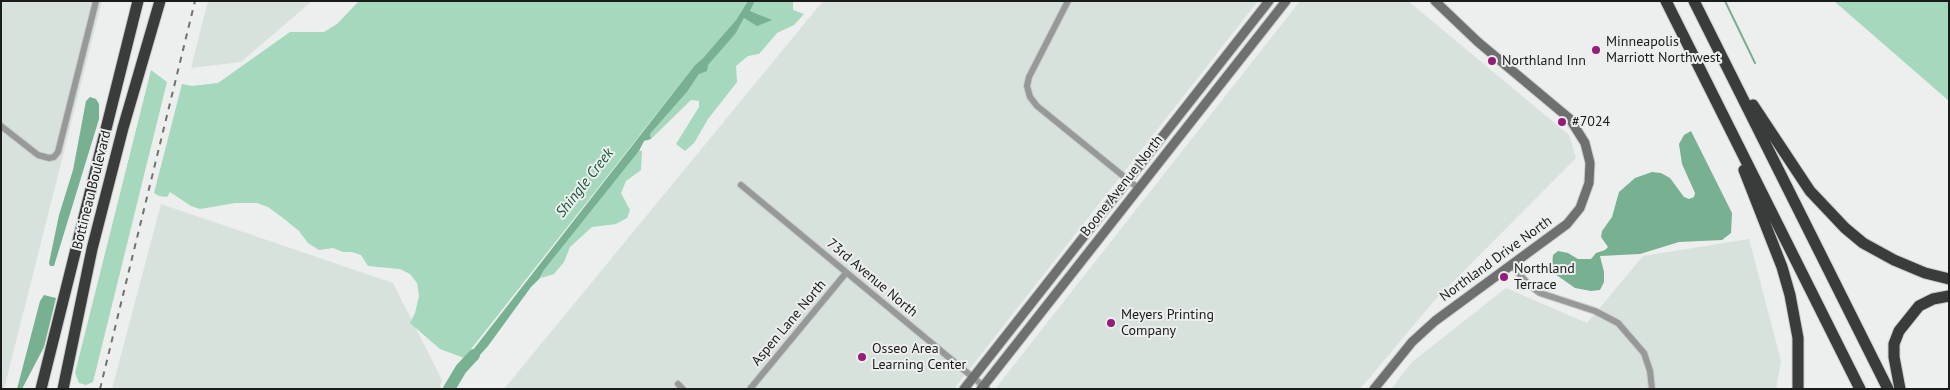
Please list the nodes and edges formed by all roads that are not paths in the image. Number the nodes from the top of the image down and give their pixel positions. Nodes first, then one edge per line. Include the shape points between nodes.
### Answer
1 (96, 1) edge
2 (138, 1) edge
3 (160, 1) edge
4 (1068, 1) edge
5 (1269, 1) edge
6 (1286, 1) edge
7 (1435, 1) edge
8 (1666, 1) edge
9 (1694, 1) edge
10 (1447, 6) edge
11 (1719, 52) junction
12 (1716, 100) junction
13 (1, 126) edge
14 (1128, 180) junction
15 (742, 185) dead end
16 (1138, 188) junction
17 (1512, 265) junction
18 (846, 272) junction
19 (1949, 279) edge
20 (1949, 296) edge
21 (973, 377) junction
22 (984, 388) edge
23 (41, 389) edge
24 (63, 389) edge
25 (750, 389) edge
26 (964, 389) edge
27 (1374, 389) edge
28 (1652, 389) edge
29 (1798, 389) edge
30 (1860, 389) edge
31 (1888, 389) edge
32 (1900, 389) edge

1 - 13 street via 58,152 49,158 38,155
2 - 23 highway, Bottineau Boulevard
3 - 24 highway, Bottineau Boulevard via 92,249
4 - 14 street via 1029,77 1030,97
5 - 14 street, Boone Avenue North
6 - 16 street, Boone Avenue North
7 - 10 street, Northland Drive North
8 - 12 highway
9 - 11 highway
10 - 17 street, Northland Drive North via 1467,32 1570,119 1587,152 1589,183 1580,208 1559,231
11 - 19 highway via 1797,174 1835,219 1885,256
11 - 31 highway
12 - 29 highway via 1790,295 1798,338
12 - 30 highway
14 - 16 street
14 - 21 street, Boone Avenue North
15 - 18 street, 73rd Avenue North
16 - 22 street, Boone Avenue North
17 - 27 street, Northland Drive North via 1435,320 1412,342
17 - 28 street via 1540,293 1594,311 1618,323 1644,353
18 - 21 street, 73rd Avenue North
18 - 25 street, Aspen Lane North
20 - 32 highway via 1920,306 1899,331 1894,357
21 - 22 street, 73rd Avenue North
21 - 26 street, Boone Avenue North

